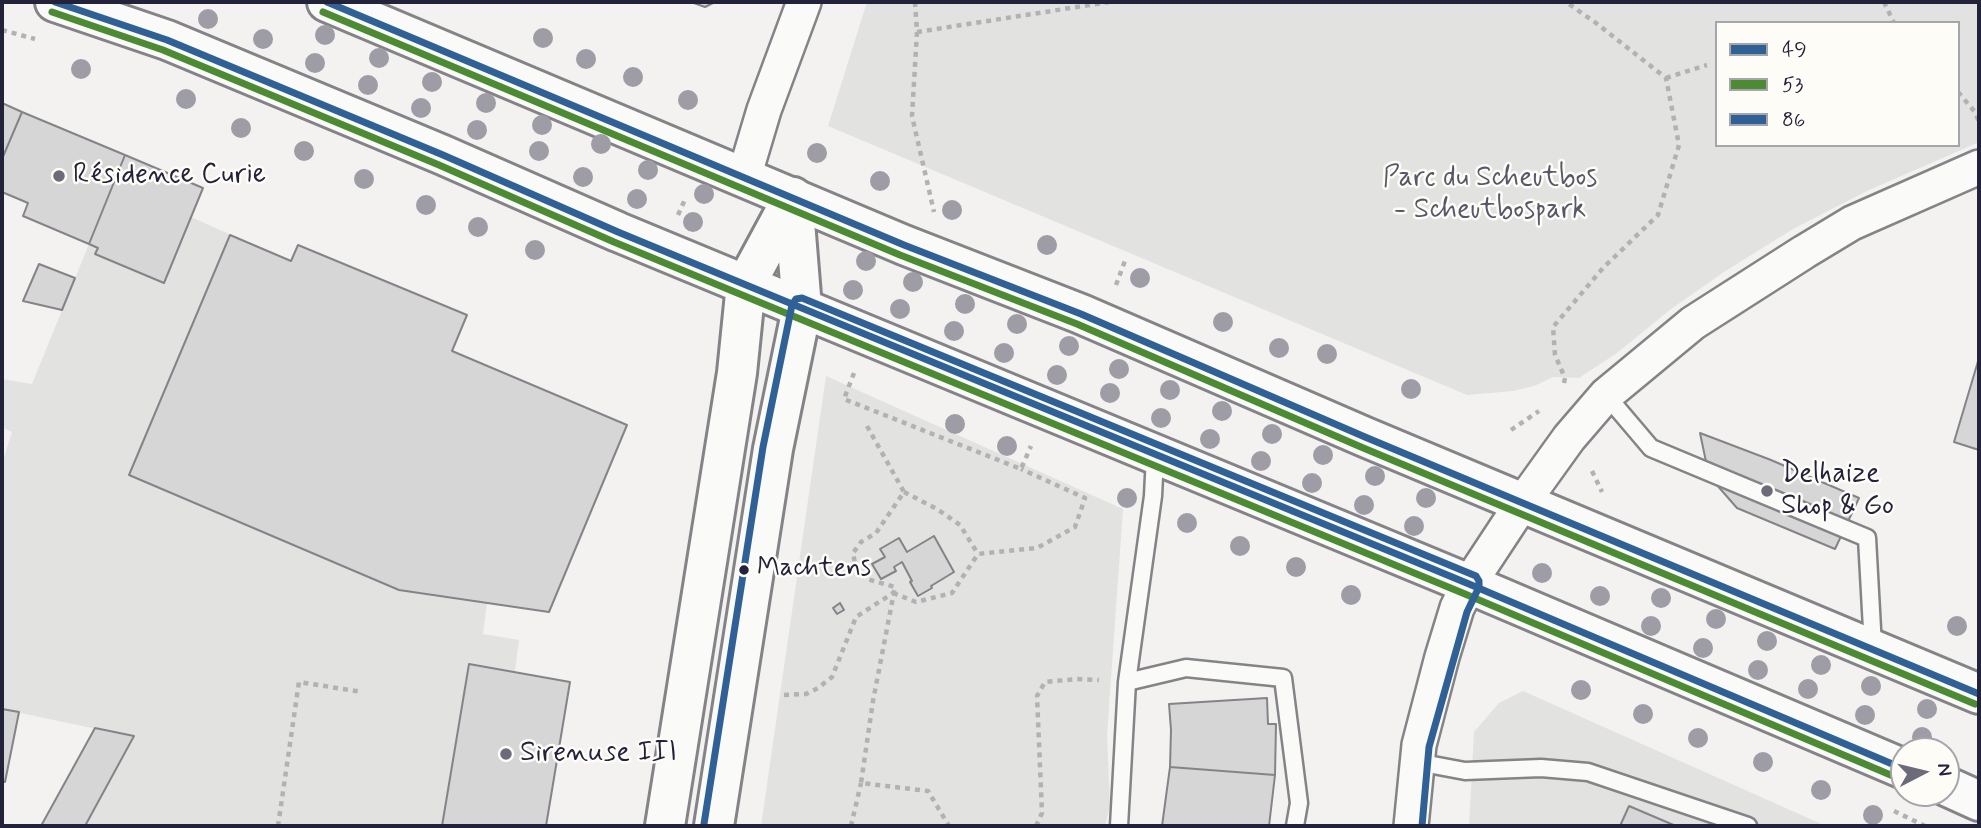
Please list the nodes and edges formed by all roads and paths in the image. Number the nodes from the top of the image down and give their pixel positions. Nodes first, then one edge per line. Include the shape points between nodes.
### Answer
1 (55, 2) edge
2 (327, 2) edge
3 (804, 2) edge
4 (915, 2) edge
5 (1109, 2) edge
6 (1566, 2) edge
7 (1884, 2) edge
8 (1893, 21) edge
9 (917, 32) junction
10 (1707, 65) dead end
11 (1666, 78) junction
12 (1960, 94) edge
13 (1979, 122) edge
14 (1979, 167) edge
15 (744, 177) junction
16 (793, 197) junction
17 (935, 215) dead end
18 (1126, 258) dead end
19 (746, 284) junction
20 (1113, 292) dead end
21 (802, 307) junction
22 (858, 363) dead end
23 (1564, 386) dead end
24 (1605, 395) junction
25 (1542, 409) dead end
26 (867, 426) dead end
27 (1511, 430) dead end
28 (1033, 442) dead end
29 (1155, 456) junction
30 (1589, 464) dead end
31 (1021, 469) junction
32 (904, 492) junction
33 (1603, 495) dead end
34 (1523, 502) junction
35 (978, 554) junction
36 (1469, 584) junction
37 (894, 593) junction
38 (1873, 650) junction
39 (1127, 682) junction
40 (362, 692) dead end
41 (1979, 694) edge
42 (784, 695) dead end
43 (1417, 762) junction
44 (1890, 763) edge
45 (861, 783) junction
46 (1960, 792) edge
47 (1979, 801) edge
48 (278, 826) edge
49 (665, 826) edge
50 (714, 826) edge
51 (851, 826) edge
52 (949, 826) edge
53 (1036, 826) edge
54 (1119, 826) edge
55 (1295, 826) edge
56 (1411, 826) edge
57 (1748, 826) edge

1 - 19 main road via 167,40
2 - 15 main road
3 - 15 street
4 - 9 path
5 - 9 path
6 - 11 path
7 - 8 path
9 - 17 path via 912,116
10 - 11 path
11 - 23 path via 1679,145 1658,215 1603,268 1553,327
12 - 13 path
14 - 24 street via 1852,223 1804,251 1693,323
15 - 16 main road
16 - 19 main road
16 - 21 main road
16 - 34 main road
18 - 20 path
19 - 21 main road
19 - 49 main road via 737,373
21 - 29 main road
21 - 50 main road via 774,449
22 - 31 path via 844,399
24 - 34 street
24 - 38 lane via 1651,447 1867,538
25 - 27 path
26 - 32 path
28 - 31 path
29 - 36 main road
29 - 39 lane
30 - 33 path
31 - 35 path via 1085,498 1075,527 1037,548
32 - 35 path via 960,525
32 - 37 path via 876,533 853,553 856,569 867,579 895,587
34 - 36 street
34 - 38 main road
35 - 37 path via 952,593 916,602
36 - 43 street via 1442,657
36 - 44 main road
37 - 42 path via 856,617 832,677 806,694
37 - 45 path
38 - 41 main road
39 - 53 path via 1045,682 1037,696 1042,813
39 - 54 lane
39 - 55 lane via 1186,668 1283,678 1299,803
40 - 48 path via 299,682
43 - 56 street
43 - 57 lane via 1465,771 1541,768 1588,772
45 - 51 path
45 - 52 path via 928,791
46 - 47 main road

